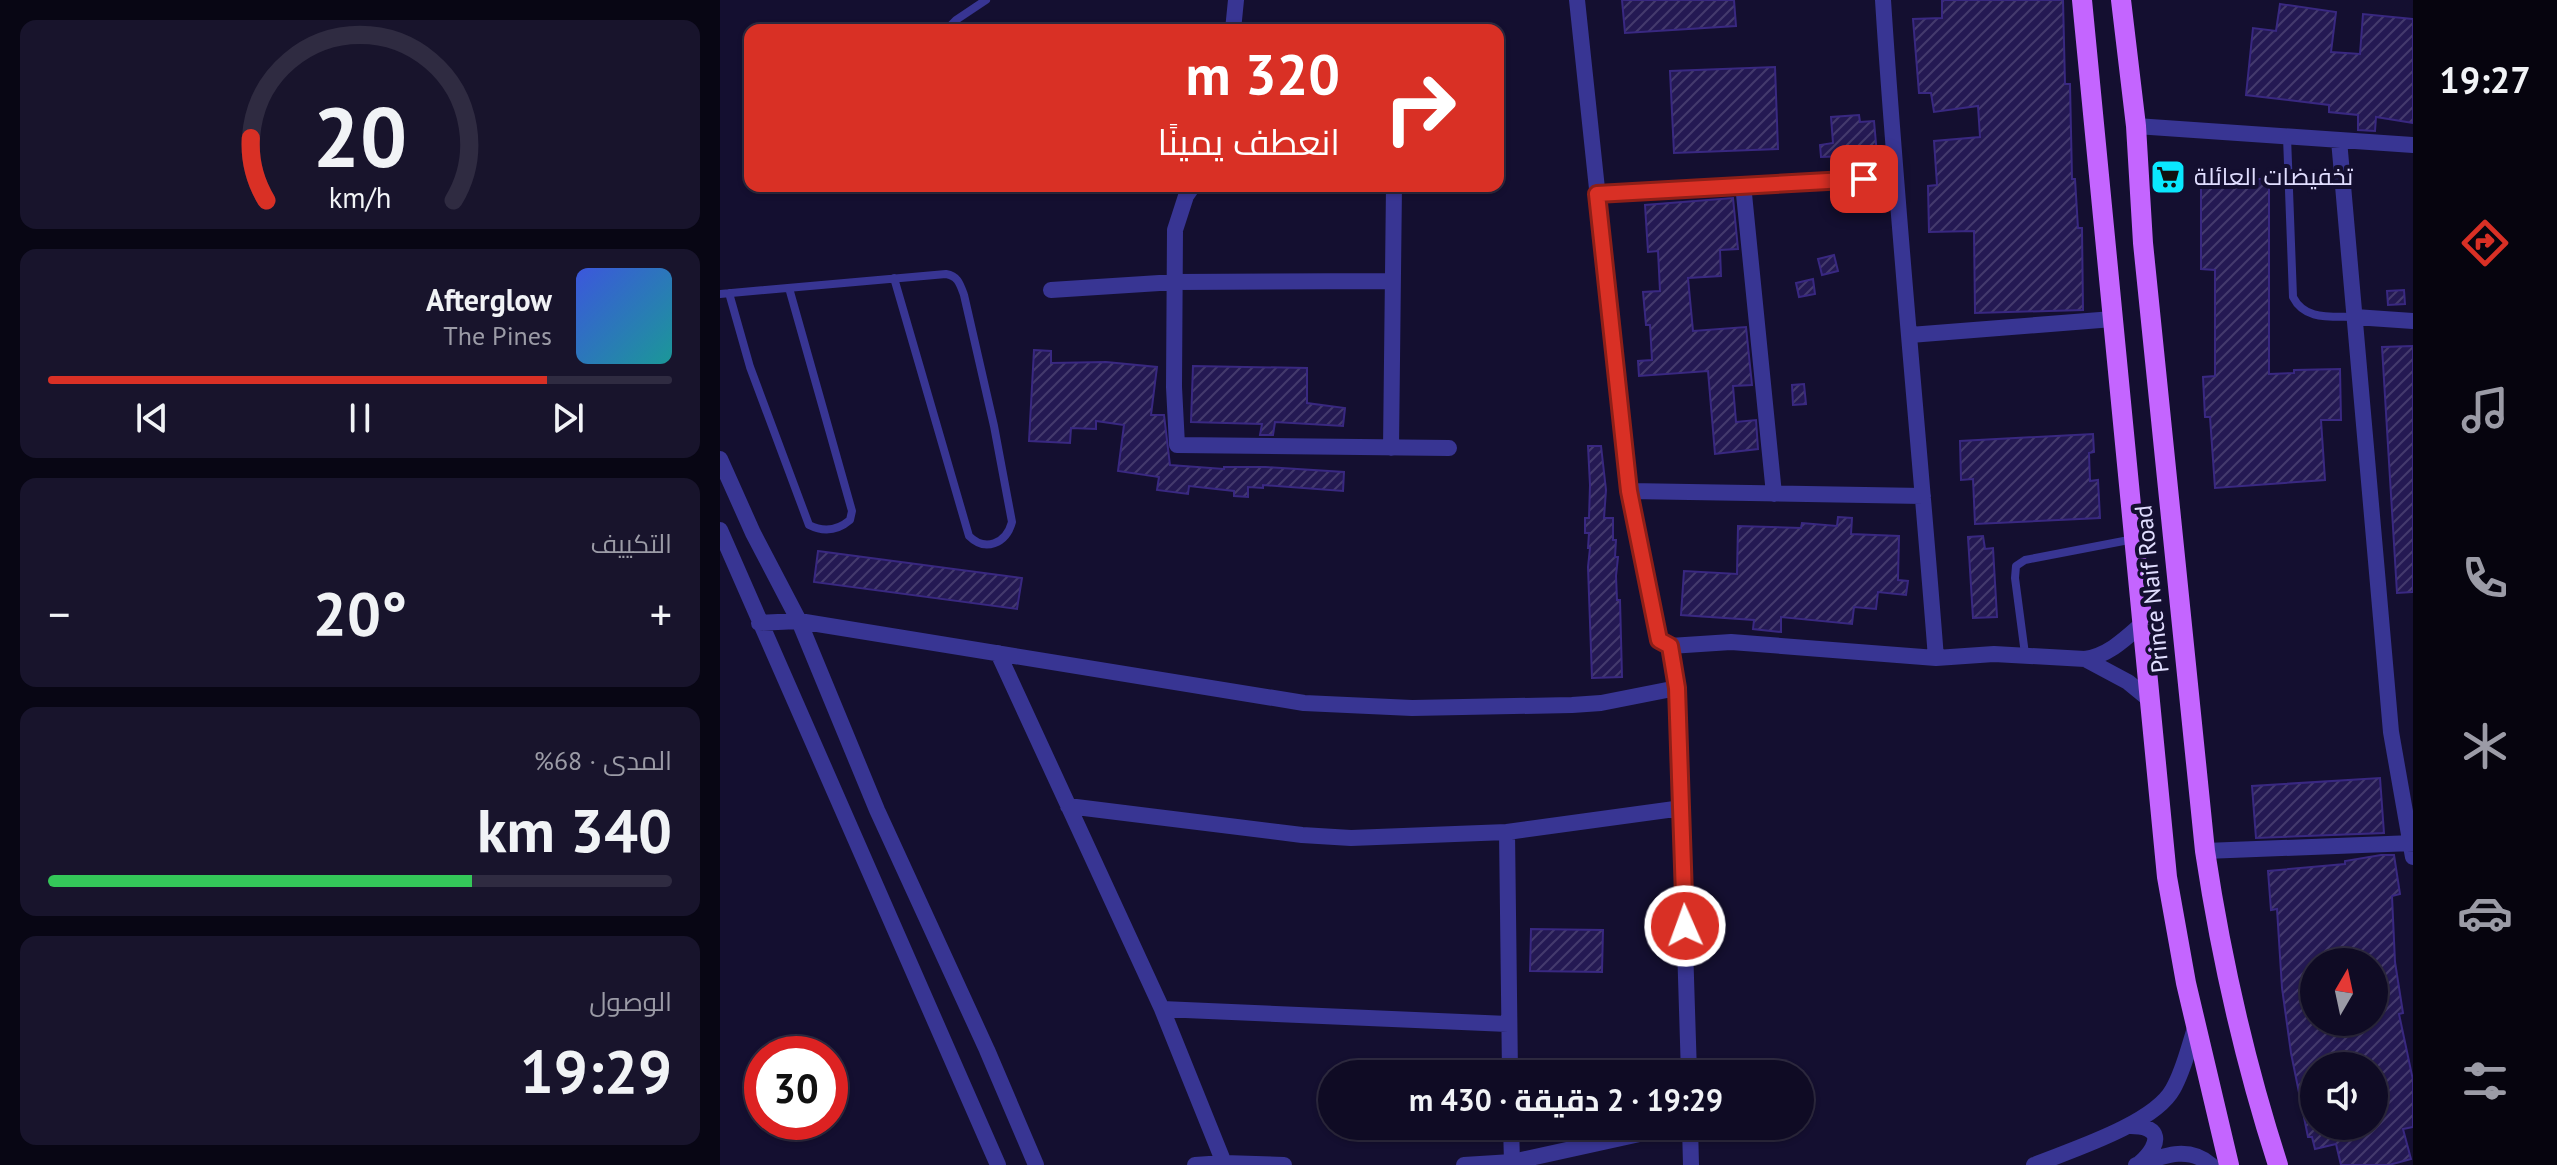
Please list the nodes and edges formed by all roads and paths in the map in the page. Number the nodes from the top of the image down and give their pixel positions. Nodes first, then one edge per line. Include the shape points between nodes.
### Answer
1 (986, 0) edge
2 (1236, 0) edge
3 (1577, 0) edge
4 (1883, 0) edge
5 (2082, 0) edge
6 (2121, 0) edge
7 (952, 24) edge
8 (1234, 24) edge
9 (2136, 126) junction
10 (2287, 137) junction
11 (2339, 140) junction
12 (2413, 145) edge
13 (1894, 178) junction
14 (1743, 184) junction
15 (1189, 192) edge
16 (1394, 192) edge
17 (1597, 194) junction
18 (894, 278) junction
19 (1393, 281) junction
20 (1175, 282) junction
21 (789, 288) junction
22 (1051, 290) dead end
23 (724, 294) edge
24 (2355, 317) junction
25 (2113, 319) junction
26 (2413, 321) edge
27 (1910, 335) junction
28 (1391, 448) junction
29 (1449, 448) dead end
30 (720, 459) edge
31 (1629, 491) junction
32 (1774, 494) junction
33 (1923, 496) junction
34 (720, 530) edge
35 (2134, 539) junction
36 (799, 621) junction
37 (759, 623) junction
38 (2142, 624) junction
39 (1670, 646) junction
40 (998, 653) junction
41 (2025, 654) junction
42 (1936, 658) junction
43 (2085, 659) junction
44 (1677, 688) junction
45 (2150, 700) junction
46 (1068, 806) junction
47 (1682, 808) junction
48 (1507, 832) junction
49 (2412, 848) edge
50 (2205, 851) junction
51 (1162, 1009) junction
52 (1508, 1024) junction
53 (2196, 1025) junction
54 (1509, 1060) edge
55 (1689, 1060) edge
56 (2124, 1127) junction
57 (1511, 1140) edge
58 (1612, 1140) edge
59 (1690, 1140) edge
60 (1512, 1162) junction
61 (1224, 1163) junction
62 (998, 1165) edge
63 (1036, 1165) edge
64 (1195, 1165) edge
65 (1284, 1165) edge
66 (1464, 1165) edge
67 (1691, 1165) edge
68 (2034, 1165) edge
69 (2138, 1165) edge
70 (2211, 1165) edge
71 (2229, 1165) edge
72 (2278, 1165) edge

1 - 7 lane
2 - 8 street
3 - 17 street
4 - 13 street
5 - 25 main road, Prince Naif Road
6 - 9 main road, Prince Naif Road
9 - 10 street
9 - 50 main road, Prince Naif Road via 2143,243
10 - 11 street
10 - 24 lane via 2293,297 2309,315
11 - 12 street
11 - 24 street
13 - 14 street
13 - 27 street
14 - 17 street
14 - 32 street
15 - 20 street via 1175,230
16 - 19 street
17 - 31 street
18 - 18 lane via 969,536 987,545 1000,541 1012,522 959,281 946,274
18 - 21 lane
19 - 20 street
19 - 28 street
20 - 22 street
20 - 28 street via 1177,445
21 - 23 lane
21 - 23 lane via 852,511 850,520 833,530 809,525
24 - 26 street
24 - 49 street via 2391,732
25 - 27 street
25 - 35 main road, Prince Naif Road
27 - 33 street
28 - 29 street
30 - 36 street
31 - 32 street
31 - 39 street via 1659,640
32 - 33 street
33 - 42 street
34 - 37 street
35 - 38 main road, Prince Naif Road
35 - 41 lane via 2016,566
36 - 37 street
36 - 40 street
36 - 63 street
37 - 62 street
38 - 43 street via 2119,645
38 - 45 main road, Prince Naif Road
39 - 42 street via 1731,642
39 - 44 street
40 - 44 street via 1304,703 1362,706 1586,704
40 - 46 street
41 - 42 street
41 - 43 street
43 - 45 street
44 - 47 street
45 - 53 main road, Prince Naif Road via 2167,877
46 - 48 street via 1314,836
46 - 51 street
47 - 48 street
47 - 55 street
48 - 52 street
49 - 50 street
50 - 72 main road, Prince Naif Road via 2260,1111
51 - 52 street
51 - 61 street
52 - 54 street
53 - 56 street via 2173,1090 2149,1114
53 - 71 main road, Prince Naif Road
56 - 68 street
56 - 69 street via 2141,1126 2155,1135 2152,1153
57 - 60 street
58 - 60 street
59 - 67 street
60 - 66 street
61 - 64 street
61 - 65 street
69 - 70 street via 2193,1153

